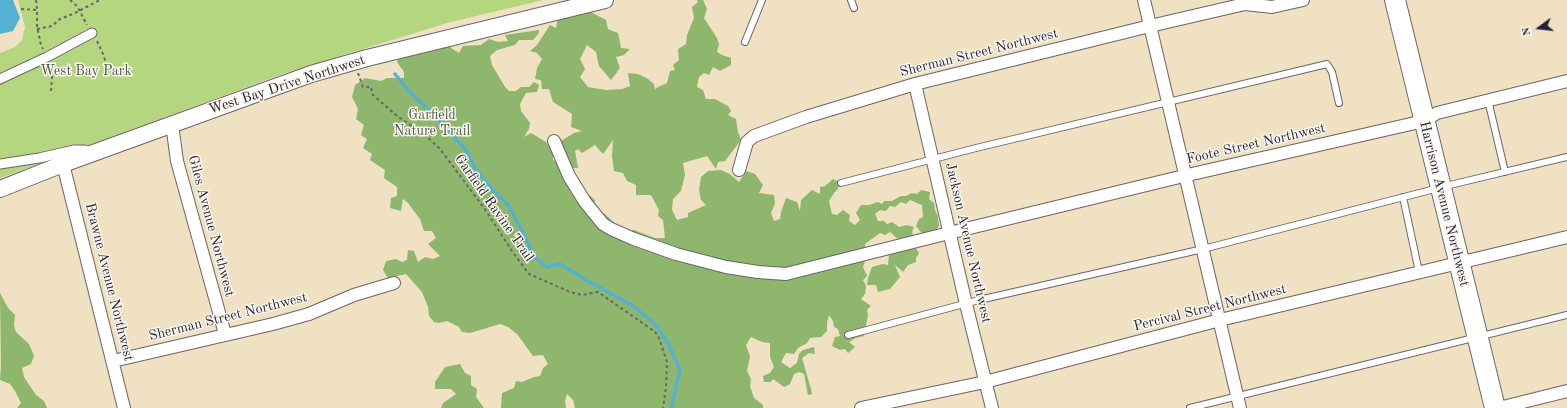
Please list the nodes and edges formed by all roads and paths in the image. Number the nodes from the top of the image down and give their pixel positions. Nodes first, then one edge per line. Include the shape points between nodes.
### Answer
1 (70, 0) edge
2 (100, 0) edge
3 (604, 0) edge
4 (762, 0) edge
5 (851, 0) edge
6 (1144, 0) edge
7 (1303, 0) edge
8 (1395, 1) edge
9 (1248, 2) edge
10 (854, 8) dead end
11 (21, 9) dead end
12 (37, 10) dead end
13 (80, 11) junction
14 (1150, 26) junction
15 (37, 29) dead end
16 (92, 32) junction
17 (745, 42) dead end
18 (109, 71) dead end
19 (54, 72) dead end
20 (358, 72) dead end
21 (60, 76) dead end
22 (0, 79) edge
23 (1567, 81) edge
24 (915, 84) junction
25 (1488, 100) junction
26 (1168, 103) junction
27 (1339, 103) dead end
28 (1424, 121) junction
29 (172, 124) junction
30 (554, 141) dead end
31 (85, 150) dead end
32 (1567, 157) edge
33 (933, 159) junction
34 (0, 164) edge
35 (63, 164) junction
36 (739, 170) dead end
37 (1505, 172) junction
38 (1186, 176) junction
39 (841, 183) dead end
40 (1441, 187) junction
41 (0, 189) edge
42 (1403, 197) junction
43 (949, 233) junction
44 (1567, 237) edge
45 (1203, 249) junction
46 (1459, 263) junction
47 (1419, 272) junction
48 (394, 283) dead end
49 (966, 304) junction
50 (1567, 315) edge
51 (1220, 320) junction
52 (225, 334) junction
53 (848, 335) dead end
54 (1477, 337) junction
55 (114, 361) junction
56 (985, 382) junction
57 (1567, 391) edge
58 (1239, 402) edge
59 (124, 408) edge
60 (663, 408) edge
61 (861, 408) edge
62 (992, 408) edge
63 (1190, 408) edge
64 (1495, 408) edge
65 (1498, 408) edge

1 - 13 path
2 - 13 path
3 - 29 street, West Bay Drive Northwest via 355,61 311,74
4 - 17 lane
5 - 10 lane
6 - 14 street
7 - 9 street, Sherman Street Northwest via 1272,7
8 - 28 main road, Harrison Avenue Northwest
9 - 14 street, Sherman Street Northwest
11 - 12 path
13 - 15 path via 60,19 52,26
13 - 16 path
14 - 24 street, Sherman Street Northwest
14 - 26 street
16 - 18 path
16 - 22 street
19 - 21 path
20 - 60 path, Garfield Ravine Trail via 362,88 371,87 372,94 440,149 529,274 582,295 598,292 658,335 667,362
23 - 25 street, Foote Street Northwest
24 - 33 street, Jackson Avenue Northwest
24 - 36 street, Sherman Street Northwest via 806,117 754,136 747,142
25 - 28 street, Foote Street Northwest via 1437,113
25 - 37 lane
26 - 27 lane via 1326,64 1332,72
26 - 33 lane
26 - 38 street
28 - 38 street, Foote Street Northwest
28 - 40 main road, Harrison Avenue Northwest
29 - 35 street, West Bay Drive Northwest
29 - 52 street, Giles Avenue Northwest via 177,161
30 - 43 street, Foote Street Northwest via 569,176 603,224 634,240 726,267 786,274
31 - 34 street
32 - 37 lane
33 - 39 lane
33 - 43 street, Jackson Avenue Northwest
35 - 41 street, West Bay Drive Northwest
35 - 55 street, Brawne Avenue Northwest
37 - 40 lane
38 - 43 street, Foote Street Northwest
38 - 45 street
40 - 42 lane
40 - 46 main road, Harrison Avenue Northwest
42 - 45 lane
42 - 47 lane
43 - 49 street, Jackson Avenue Northwest
44 - 46 street, Percival Street Northwest
45 - 49 lane
45 - 51 street
46 - 47 street, Percival Street Northwest
46 - 54 main road, Harrison Avenue Northwest
47 - 51 street, Percival Street Northwest
48 - 52 street, Sherman Street Northwest via 354,295 309,314
49 - 53 lane
49 - 56 street, Jackson Avenue Northwest
50 - 54 lane
51 - 56 street, Percival Street Northwest
51 - 58 street
52 - 55 street, Sherman Street Northwest
54 - 58 lane
54 - 64 main road, Harrison Avenue Northwest
55 - 59 street, Brawne Avenue Northwest
56 - 61 street, Percival Street Northwest
56 - 62 street, Jackson Avenue Northwest
57 - 65 street
58 - 63 lane

